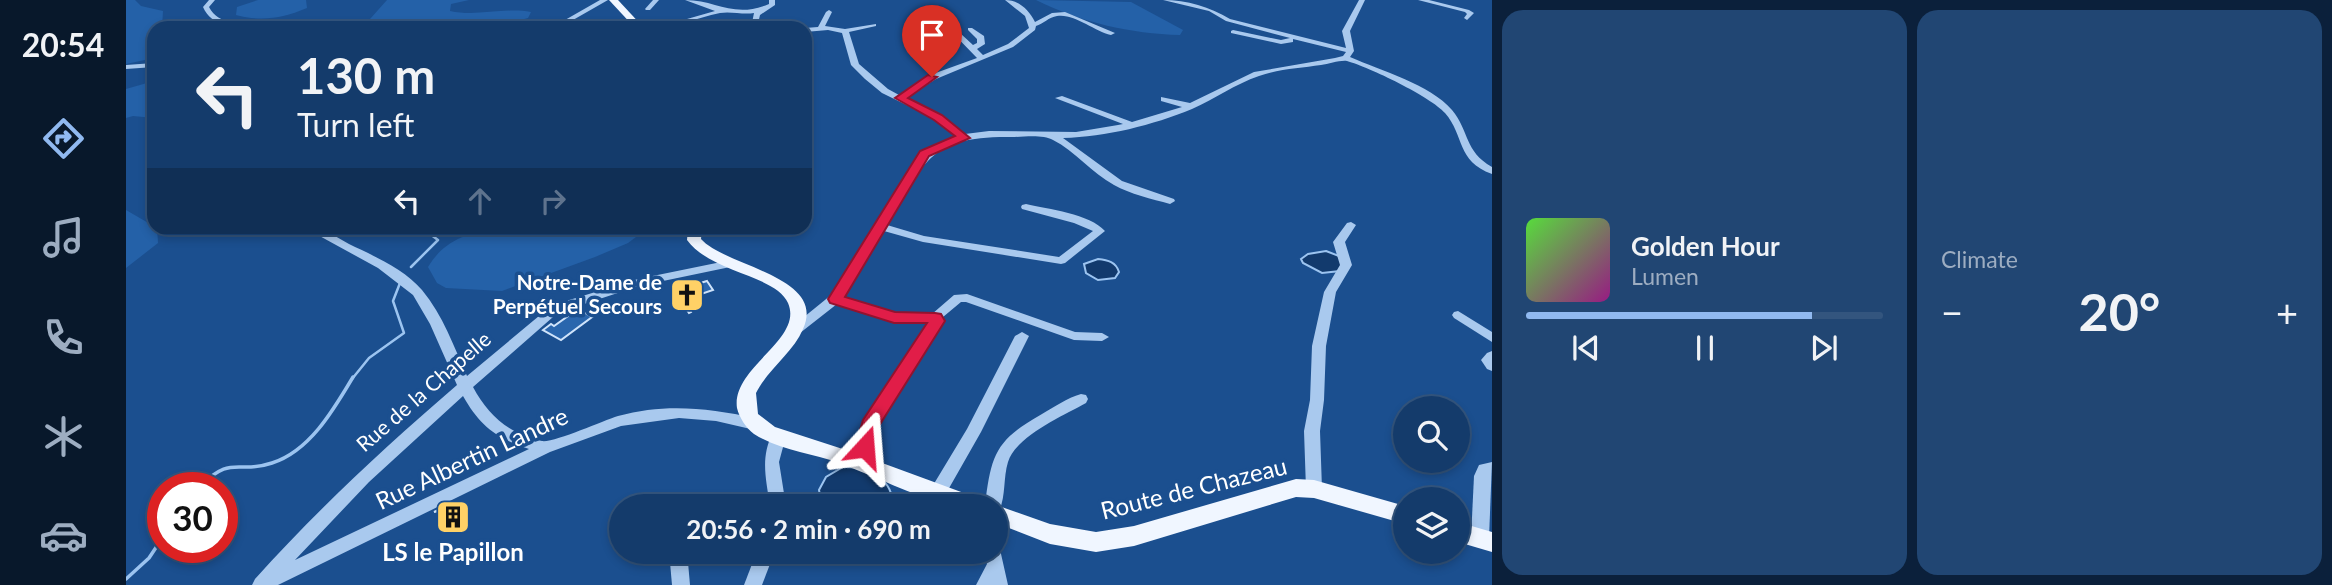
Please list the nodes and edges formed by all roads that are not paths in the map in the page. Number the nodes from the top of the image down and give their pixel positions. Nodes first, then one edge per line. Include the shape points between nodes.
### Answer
1 (212, 0) edge
2 (605, 0) edge
3 (615, 0) edge
4 (656, 0) edge
5 (688, 0) edge
6 (772, 0) edge
7 (1008, 0) edge
8 (1166, 0) edge
9 (1362, 0) edge
10 (1421, 0) edge
11 (648, 9) dead end
12 (722, 11) junction
13 (761, 12) dead end
14 (829, 12) dead end
15 (1467, 18) dead end
16 (223, 21) edge
17 (567, 21) edge
18 (634, 21) edge
19 (688, 21) edge
20 (755, 21) edge
21 (946, 23) dead end
22 (874, 25) dead end
23 (1033, 25) junction
24 (821, 28) junction
25 (812, 29) edge
26 (970, 29) dead end
27 (845, 31) junction
28 (1233, 32) dead end
29 (1111, 33) dead end
30 (1297, 37) junction
31 (972, 48) junction
32 (1348, 54) junction
33 (982, 58) junction
34 (147, 66) edge
35 (126, 67) edge
36 (900, 98) junction
37 (1059, 98) dead end
38 (1164, 99) dead end
39 (1190, 106) junction
40 (1129, 123) junction
41 (1053, 135) junction
42 (964, 138) junction
43 (1492, 171) edge
44 (1170, 201) dead end
45 (1026, 207) dead end
46 (1351, 225) dead end
47 (881, 227) junction
48 (323, 235) edge
49 (692, 235) edge
50 (731, 264) junction
51 (836, 299) junction
52 (1458, 315) dead end
53 (935, 318) junction
54 (795, 330) junction
55 (1022, 336) dead end
56 (1102, 337) dead end
57 (1492, 338) edge
58 (1492, 356) edge
59 (1492, 366) edge
60 (467, 386) junction
61 (1081, 399) dead end
62 (755, 424) junction
63 (778, 436) junction
64 (545, 448) junction
65 (863, 464) junction
66 (1492, 468) edge
67 (1314, 489) junction
68 (938, 492) junction
69 (776, 494) edge
70 (943, 494) edge
71 (995, 494) edge
72 (1393, 512) edge
73 (1008, 518) edge
74 (1486, 540) edge
75 (679, 564) edge
76 (761, 564) edge
77 (995, 568) edge
78 (260, 585) edge
79 (681, 585) edge
80 (753, 585) edge
81 (985, 585) edge

1 - 16 street via 206,7 212,17
2 - 17 street
3 - 18 main road
4 - 11 street
5 - 12 street
6 - 12 street via 766,8
7 - 23 street via 1024,9
8 - 30 street
9 - 32 street via 1346,30
10 - 15 street via 1471,13
12 - 19 street
13 - 20 street
14 - 24 street
21 - 31 street
22 - 27 street
23 - 29 street via 1063,14
23 - 33 street via 1026,36
24 - 25 street
24 - 27 street
26 - 31 street via 981,38 981,44
27 - 36 street via 855,65
28 - 30 street via 1281,42
30 - 32 street
31 - 33 street
32 - 39 street via 1237,81
32 - 43 street via 1448,111 1468,153
33 - 36 street via 932,77
34 - 35 street
36 - 42 street via 938,117
37 - 40 street
38 - 39 street
39 - 40 street
40 - 41 street
41 - 42 street
41 - 44 street via 1118,183
42 - 47 street via 945,142 925,154
45 - 47 street via 1093,223 1099,231 1061,261 923,239
46 - 67 street via 1339,242 1346,265 1330,292 1319,346 1312,431
47 - 51 street
48 - 60 street via 416,290
49 - 50 main road via 699,247
50 - 54 main road via 777,284 793,297 799,314
50 - 60 street, Rue de la Chapelle via 639,281 575,301 549,314
51 - 53 street via 894,318
51 - 54 street
52 - 57 street
53 - 56 street via 962,297 1065,333
53 - 65 street via 936,325 870,425
54 - 62 main road via 746,393 746,409
55 - 68 street
58 - 59 street via 1488,360
60 - 64 street via 494,426
60 - 78 street, Rue de la Chapelle via 342,495
61 - 71 street via 1005,450
62 - 63 main road
62 - 64 street, Rue Albertin Landre via 679,412 620,421
63 - 65 main road
63 - 69 street via 771,461
64 - 78 street, Rue Albertin Landre
65 - 68 main road
66 - 74 street via 1482,476
67 - 72 main road, Route de Chazeau
67 - 73 main road, Route de Chazeau via 1296,488 1134,536 1096,541 1050,534
68 - 70 main road
75 - 79 street
76 - 80 street
77 - 81 street

